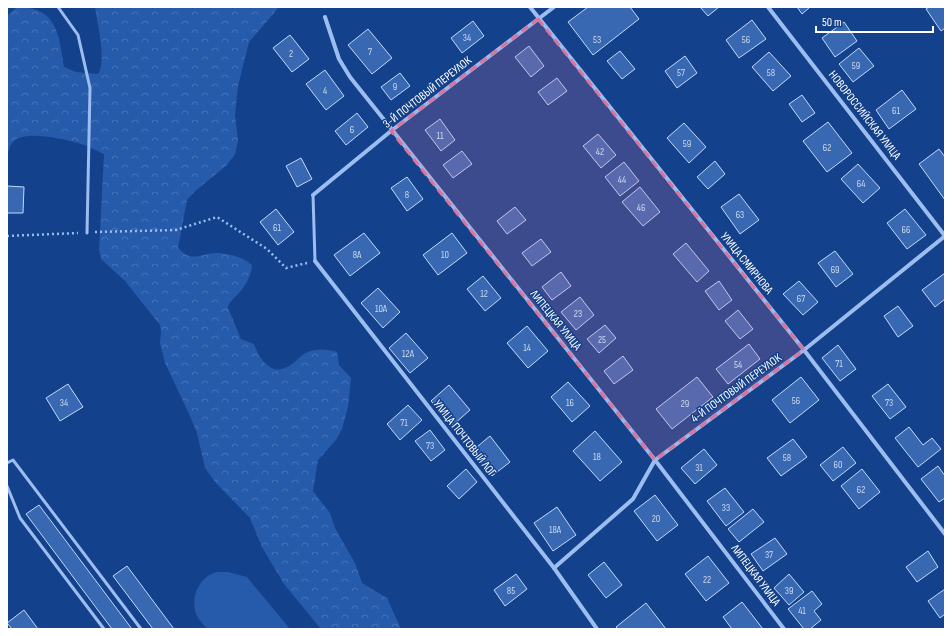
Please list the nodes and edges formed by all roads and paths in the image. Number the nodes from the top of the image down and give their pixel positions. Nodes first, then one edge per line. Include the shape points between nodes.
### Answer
1 (58, 7) edge
2 (530, 7) edge
3 (554, 7) edge
4 (768, 7) edge
5 (325, 17) dead end
6 (538, 19) junction
7 (392, 131) junction
8 (313, 195) joint
9 (87, 233) junction
10 (7, 236) edge
11 (945, 236) edge
12 (315, 261) junction
13 (804, 350) junction
14 (655, 460) junction
15 (7, 463) edge
16 (7, 486) edge
17 (945, 534) edge
18 (554, 568) junction
19 (104, 629) edge
20 (141, 629) edge
21 (597, 629) edge
22 (784, 629) edge

1 - 9 lane via 78,34 90,88
2 - 6 street, УЛИЦА СМИРНОВА
3 - 6 street, 3-Й ПОЧТОВЫЙ ПЕРЕУЛОК
4 - 11 street, НОВОРОССИЙСКАЯ УЛИЦА
5 - 7 street, ЛИПЕЦКАЯ УЛИЦА via 338,59
6 - 7 street, 3-Й ПОЧТОВЫЙ ПЕРЕУЛОК
6 - 13 street, УЛИЦА СМИРНОВА
7 - 8 street, 3-Й ПОЧТОВЫЙ ПЕРЕУЛОК
7 - 14 street, ЛИПЕЦКАЯ УЛИЦА
8 - 12 lane
9 - 10 path
9 - 12 path via 176,230 217,217 267,249 286,268
11 - 13 street, 4-Й ПОЧТОВЫЙ ПЕРЕУЛОК
12 - 18 street, УЛИЦА ПОЧТОВЫЙ ЛОГ
13 - 14 street, 4-Й ПОЧТОВЫЙ ПЕРЕУЛОК
13 - 17 street, УЛИЦА СМИРНОВА
14 - 18 street, 4-Й ПОЧТОВЫЙ ПЕРЕУЛОК via 633,499
14 - 22 street, ЛИПЕЦКАЯ УЛИЦА
15 - 20 lane via 14,460
16 - 19 lane via 20,518
18 - 21 street, УЛИЦА ПОЧТОВЫЙ ЛОГ

